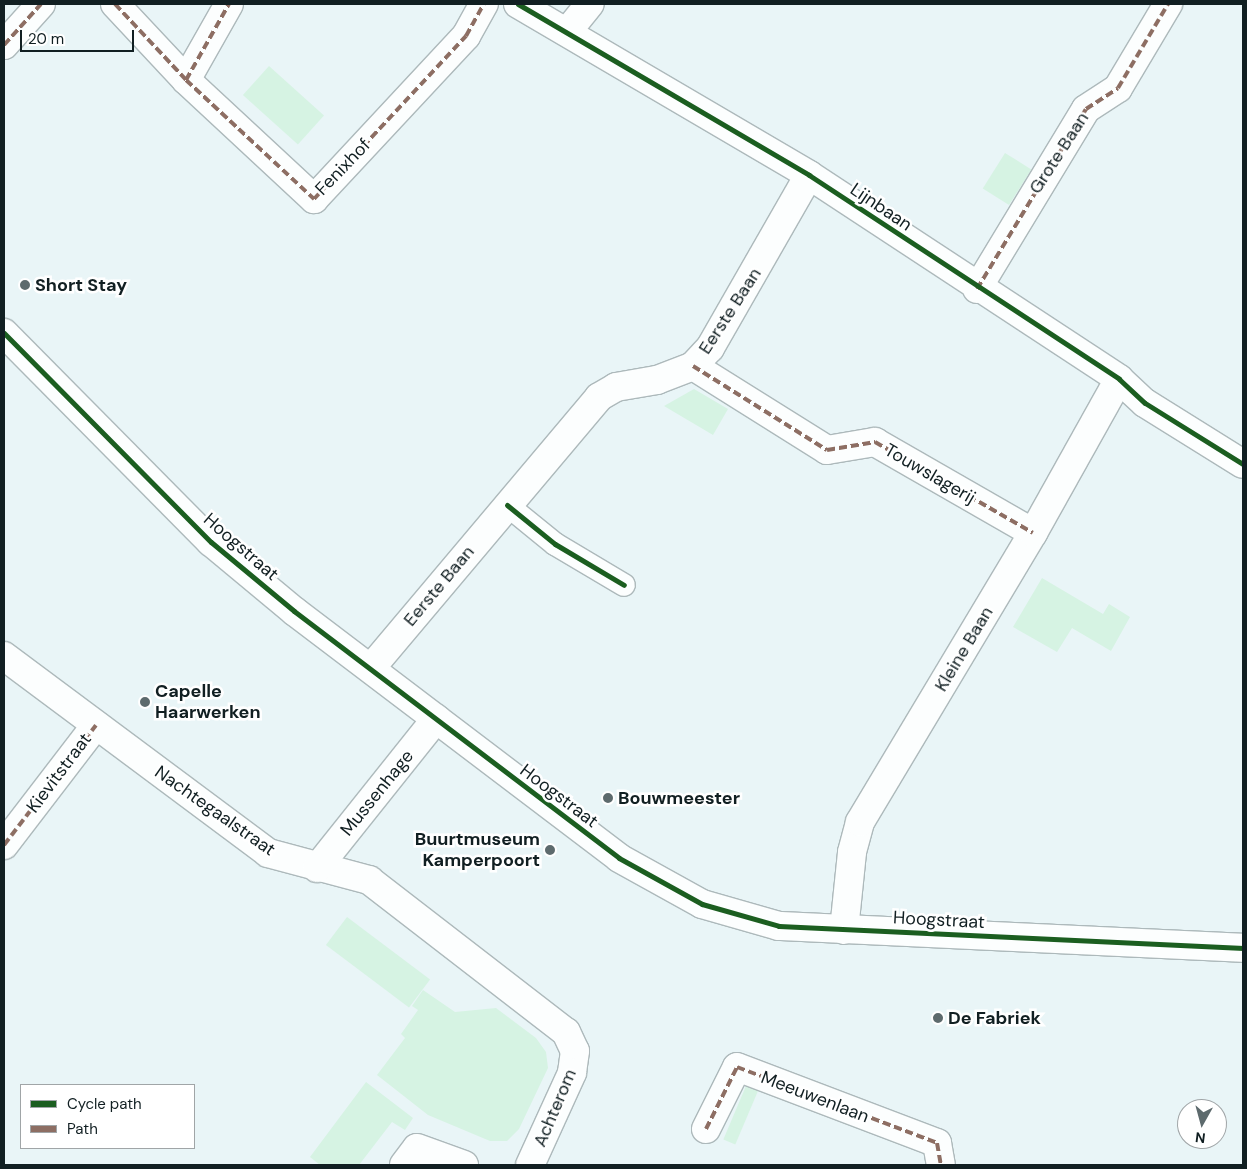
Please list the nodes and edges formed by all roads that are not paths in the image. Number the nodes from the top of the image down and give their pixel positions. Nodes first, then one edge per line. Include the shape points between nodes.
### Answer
1 (41, 4) edge
2 (115, 4) edge
3 (229, 4) edge
4 (484, 4) edge
5 (518, 4) edge
6 (590, 4) edge
7 (1168, 4) edge
8 (567, 32) junction
9 (4, 45) edge
10 (186, 80) junction
11 (809, 175) junction
12 (977, 289) junction
13 (4, 333) edge
14 (693, 366) junction
15 (1119, 379) junction
16 (1243, 464) edge
17 (507, 505) junction
18 (1034, 533) junction
19 (624, 584) dead end
20 (4, 656) edge
21 (372, 668) junction
22 (436, 719) junction
23 (96, 725) junction
24 (4, 845) edge
25 (317, 868) junction
26 (844, 930) junction
27 (1243, 948) edge
28 (576, 1051) joint
29 (706, 1129) dead end
30 (404, 1165) edge
31 (464, 1165) edge
32 (530, 1165) edge
33 (941, 1165) edge

1 - 9 street
2 - 10 street, Fenixhof
3 - 10 street
4 - 10 street, Fenixhof via 466,36 314,199
5 - 8 street, Lijnbaan
6 - 8 street
7 - 12 street, Grote Baan via 1118,88 1086,108
8 - 11 street, Lijnbaan
11 - 12 street, Lijnbaan
11 - 14 street, Eerste Baan via 710,348
12 - 15 street, Lijnbaan
13 - 21 street, Hoogstraat via 211,542
14 - 17 street, Eerste Baan via 657,380 616,387 599,397
14 - 18 street, Touwslagerij via 827,450 876,442
15 - 16 street, Lijnbaan via 1145,402
15 - 18 street, Kleine Baan
17 - 19 lane via 555,544
17 - 21 street, Eerste Baan
18 - 26 street, Kleine Baan via 860,822 852,852
20 - 23 street, Nachtegaalstraat
21 - 22 street, Hoogstraat
22 - 25 street, Mussenhage
22 - 26 street, Hoogstraat via 619,858 702,904 779,926
23 - 24 street, Kievitstraat
23 - 25 street, Nachtegaalstraat via 268,852
25 - 28 street, Nachtegaalstraat via 369,880 545,1013 566,1032
26 - 27 street, Hoogstraat
28 - 32 street, Achterom via 572,1073
29 - 33 street, Meeuwenlaan via 737,1067 937,1143
30 - 31 street via 417,1148

